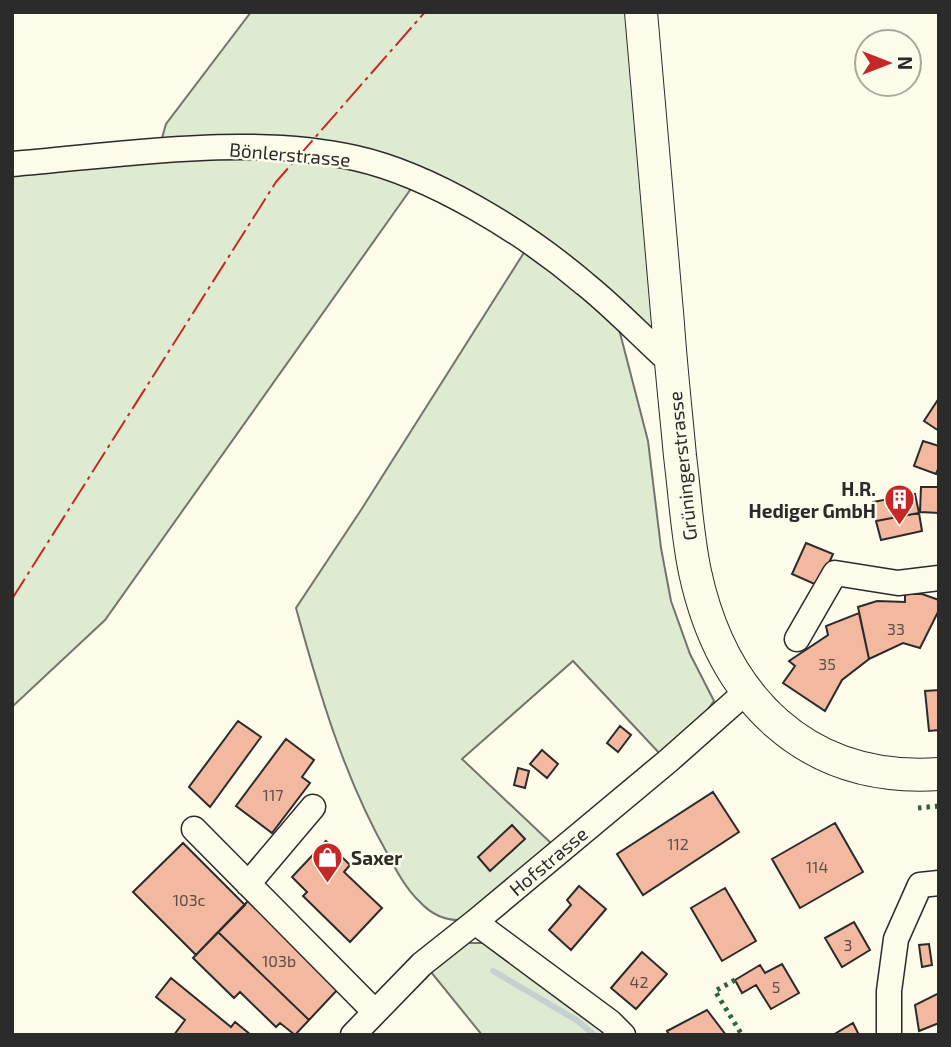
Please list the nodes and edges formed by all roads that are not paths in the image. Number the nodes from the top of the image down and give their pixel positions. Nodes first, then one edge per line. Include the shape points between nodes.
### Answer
1 (641, 12) edge
2 (12, 164) edge
3 (671, 363) junction
4 (939, 578) edge
5 (797, 639) dead end
6 (747, 691) junction
7 (939, 774) edge
8 (313, 807) dead end
9 (194, 829) dead end
10 (939, 883) edge
11 (248, 884) junction
12 (475, 922) junction
13 (374, 1011) junction
14 (353, 1035) edge
15 (623, 1035) edge
16 (889, 1035) edge

1 - 3 main road, Grüningerstrasse
2 - 3 street, Bönlerstrasse via 225,148 324,153 390,168 429,183 548,254
3 - 6 main road, Grüningerstrasse via 695,573 715,632
4 - 5 street via 898,583 835,573
6 - 7 main road, Grüningerstrasse via 782,730 831,759 887,773
6 - 12 street, Hofstrasse
8 - 11 street
9 - 11 street
10 - 16 street via 920,885 897,939 888,991
11 - 13 street
12 - 13 street, Hofstrasse via 422,964
12 - 15 street
13 - 14 street, Hofstrasse

